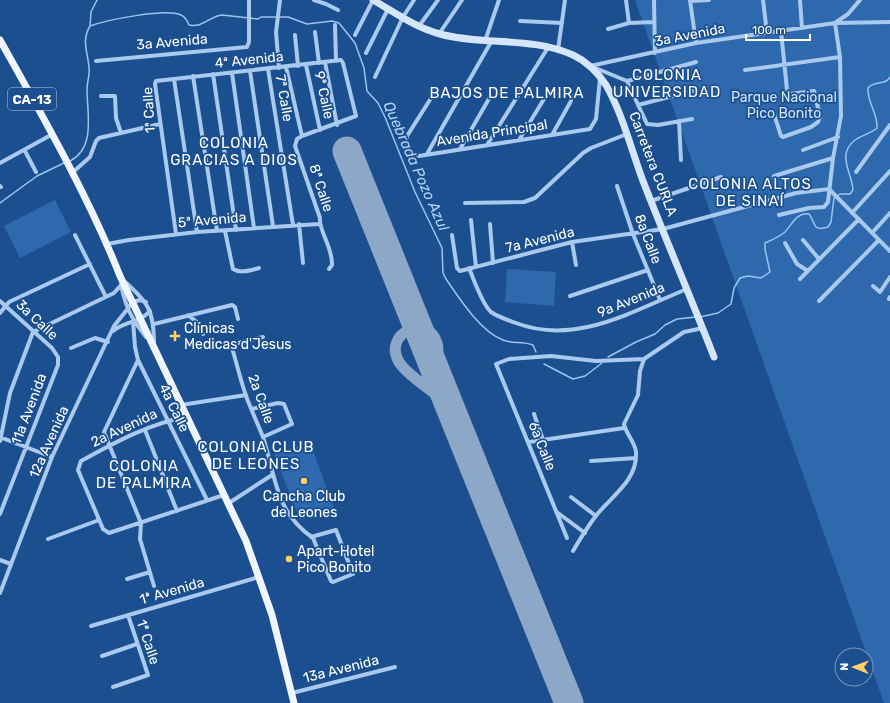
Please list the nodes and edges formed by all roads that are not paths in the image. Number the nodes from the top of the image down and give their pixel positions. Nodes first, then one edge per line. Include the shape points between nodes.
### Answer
1 (249, 0) edge
2 (280, 0) edge
3 (314, 0) edge
4 (373, 0) edge
5 (414, 0) edge
6 (438, 0) edge
7 (462, 0) edge
8 (499, 0) edge
9 (560, 0) edge
10 (565, 0) edge
11 (654, 0) edge
12 (709, 0) edge
13 (763, 0) edge
14 (800, 0) edge
15 (860, 0) edge
16 (627, 1) edge
17 (690, 1) edge
18 (388, 9) junction
19 (338, 10) dead end
20 (403, 17) junction
21 (520, 21) dead end
22 (654, 22) junction
23 (890, 22) edge
24 (562, 23) junction
25 (629, 23) junction
26 (834, 24) junction
27 (335, 25) dead end
28 (419, 26) junction
29 (802, 28) junction
30 (608, 29) dead end
31 (781, 31) junction
32 (315, 32) dead end
33 (767, 33) junction
34 (439, 34) junction
35 (295, 35) dead end
36 (355, 35) dead end
37 (0, 40) edge
38 (488, 41) junction
39 (696, 43) junction
40 (549, 46) junction
41 (558, 50) junction
42 (366, 53) dead end
43 (655, 53) junction
44 (840, 57) junction
45 (339, 60) junction
46 (96, 61) dead end
47 (325, 62) junction
48 (696, 62) dead end
49 (319, 63) junction
50 (306, 65) junction
51 (298, 66) junction
52 (590, 66) junction
53 (785, 66) junction
54 (286, 67) junction
55 (279, 68) junction
56 (268, 69) junction
57 (745, 70) dead end
58 (250, 71) junction
59 (232, 73) junction
60 (213, 74) junction
61 (193, 76) junction
62 (375, 77) dead end
63 (600, 77) junction
64 (174, 79) junction
65 (158, 80) joint
66 (626, 81) junction
67 (561, 89) dead end
68 (696, 90) dead end
69 (547, 94) dead end
70 (432, 95) dead end
71 (101, 96) dead end
72 (490, 97) dead end
73 (638, 104) junction
74 (773, 111) dead end
75 (692, 119) dead end
76 (679, 122) junction
77 (160, 124) junction
78 (337, 125) junction
79 (890, 125) edge
80 (320, 130) junction
81 (121, 133) junction
82 (627, 134) junction
83 (51, 135) junction
84 (552, 135) junction
85 (302, 136) junction
86 (838, 137) junction
87 (519, 140) junction
88 (487, 145) junction
89 (460, 149) junction
90 (803, 150) dead end
91 (25, 151) junction
92 (427, 154) junction
93 (833, 158) junction
94 (681, 160) dead end
95 (0, 162) edge
96 (36, 172) dead end
97 (856, 172) dead end
98 (890, 172) edge
99 (72, 174) junction
100 (774, 176) dead end
101 (721, 177) dead end
102 (617, 186) dead end
103 (829, 189) junction
104 (652, 201) junction
105 (464, 203) dead end
106 (852, 213) junction
107 (890, 213) edge
108 (779, 215) dead end
109 (471, 220) dead end
110 (858, 220) junction
111 (299, 224) junction
112 (319, 224) junction
113 (490, 224) dead end
114 (293, 225) junction
115 (273, 226) junction
116 (254, 228) junction
117 (663, 229) junction
118 (236, 230) junction
119 (216, 231) junction
120 (225, 231) junction
121 (197, 232) junction
122 (872, 233) junction
123 (176, 234) junction
124 (633, 234) junction
125 (76, 235) dead end
126 (452, 235) dead end
127 (803, 240) dead end
128 (879, 240) junction
129 (572, 242) junction
130 (786, 243) dead end
131 (107, 244) junction
132 (890, 251) edge
133 (819, 259) junction
134 (303, 263) dead end
135 (493, 263) junction
136 (90, 264) junction
137 (576, 265) dead end
138 (476, 267) junction
139 (259, 268) dead end
140 (469, 268) junction
141 (329, 269) dead end
142 (648, 270) junction
143 (808, 270) junction
144 (120, 276) junction
145 (890, 277) edge
146 (800, 279) dead end
147 (122, 285) junction
148 (872, 286) dead end
149 (687, 289) junction
150 (114, 294) junction
151 (124, 296) junction
152 (570, 296) dead end
153 (106, 297) junction
154 (660, 300) junction
155 (0, 301) edge
156 (819, 301) dead end
157 (133, 302) junction
158 (146, 302) junction
159 (5, 305) junction
160 (127, 308) junction
161 (150, 311) junction
162 (0, 313) edge
163 (188, 316) junction
164 (238, 319) dead end
165 (137, 320) junction
166 (154, 324) junction
167 (703, 328) junction
168 (112, 331) junction
169 (33, 332) junction
170 (203, 334) dead end
171 (263, 337) dead end
172 (108, 342) junction
173 (154, 346) junction
174 (71, 348) dead end
175 (58, 357) joint
176 (714, 357) dead end
177 (644, 358) junction
178 (138, 360) junction
179 (246, 395) junction
180 (181, 405) junction
181 (252, 409) junction
182 (534, 414) dead end
183 (187, 417) junction
184 (168, 420) junction
185 (624, 428) junction
186 (144, 430) junction
187 (263, 437) junction
188 (0, 439) edge
189 (543, 440) junction
190 (528, 442) junction
191 (110, 446) junction
192 (26, 447) junction
193 (52, 457) junction
194 (636, 458) junction
195 (591, 461) dead end
196 (272, 475) junction
197 (225, 494) junction
198 (570, 497) dead end
199 (208, 500) junction
200 (229, 503) junction
201 (177, 511) junction
202 (558, 513) junction
203 (0, 514) edge
204 (596, 516) junction
205 (99, 520) junction
206 (142, 523) junction
207 (585, 533) junction
208 (311, 537) junction
209 (567, 538) dead end
210 (48, 539) dead end
211 (573, 551) dead end
212 (0, 560) edge
213 (11, 564) junction
214 (150, 572) junction
215 (259, 577) junction
216 (127, 578) dead end
217 (154, 586) dead end
218 (0, 593) edge
219 (128, 615) junction
220 (91, 626) dead end
221 (138, 644) junction
222 (102, 656) dead end
223 (395, 667) dead end
224 (113, 687) dead end
225 (292, 693) junction
226 (294, 703) edge

1 - 46 street, 3a Avenida via 250,16 246,46
2 - 55 street via 276,32
3 - 19 street
4 - 18 main road, Carretera CURLA
4 - 36 street
5 - 20 street
6 - 28 street
7 - 34 street
8 - 38 street
9 - 10 street
10 - 24 street
11 - 22 street
12 - 17 street
13 - 33 street
14 - 29 street
15 - 26 street via 848,14
16 - 25 street
17 - 39 street
18 - 20 main road, Carretera CURLA
18 - 42 street
20 - 28 main road, Carretera CURLA
20 - 62 street
21 - 24 street
22 - 25 street
22 - 43 street
23 - 26 street, 3a Avenida
24 - 41 street
25 - 30 street
26 - 29 street, 3a Avenida
26 - 44 street
27 - 45 street
28 - 34 main road, Carretera CURLA
29 - 31 street, 3a Avenida
31 - 33 street, 3a Avenida
31 - 53 street
32 - 49 street
33 - 39 street, 3a Avenida
34 - 38 main road, Carretera CURLA
35 - 51 street
37 - 83 main road, CA-13
38 - 40 main road, Carretera CURLA via 528,42
38 - 92 street
39 - 43 street, 3a Avenida
40 - 41 main road, Carretera CURLA
40 - 88 street
41 - 52 main road, Carretera CURLA
43 - 52 street, 3a Avenida
44 - 53 street
44 - 86 street via 841,116
45 - 47 street, 4ª Avenida
45 - 78 street via 343,63 356,116
47 - 49 street, 4ª Avenida
47 - 78 street
48 - 66 street
49 - 50 street, 4ª Avenida
50 - 51 street, 4ª Avenida
50 - 80 street, 9ª Calle
51 - 54 street, 4ª Avenida
52 - 63 main road, Carretera CURLA
52 - 66 street
53 - 57 street
53 - 74 street via 787,90 790,94 814,91 820,116 818,122 811,127 782,137
54 - 55 street, 4ª Avenida
54 - 85 street, 8ª Calle
55 - 56 street, 4ª Avenida
56 - 58 street, 4ª Avenida
56 - 114 street, 7ª Calle
58 - 59 street, 4ª Avenida
58 - 115 street
59 - 60 street, 4ª Avenida
59 - 116 street
60 - 61 street, 4ª Avenida
60 - 118 street
61 - 64 street, 4ª Avenida
61 - 119 street
63 - 82 main road, Carretera CURLA via 617,106
63 - 84 street, Avenida Principal via 594,125 584,130
64 - 65 street, 4ª Avenida
64 - 121 street
65 - 77 street, 1ª Calle via 155,84
66 - 73 street
67 - 84 street via 571,96 571,101
68 - 73 street
69 - 87 street
70 - 92 street, Avenida Principal via 406,142 412,154
71 - 81 street via 115,96 116,118
72 - 89 street
73 - 76 street via 647,124 653,126
75 - 76 street
76 - 94 street
77 - 81 street
77 - 123 street, 1ª Calle
78 - 80 street
79 - 97 street
80 - 85 street
81 - 99 street via 97,140 90,157
82 - 104 main road, Carretera CURLA
82 - 105 street via 583,153 535,198 524,202
83 - 91 street
83 - 99 main road, CA-13
84 - 87 street, Avenida Principal
85 - 112 street, 8ª Calle via 297,139 295,146 320,218
86 - 90 street
86 - 93 street
87 - 88 street, Avenida Principal
88 - 89 street, Avenida Principal
89 - 92 street, Avenida Principal
91 - 95 street
91 - 96 street
93 - 100 street
93 - 103 street
98 - 106 street
99 - 131 main road, CA-13
101 - 104 street
102 - 124 street, 8a Calle
103 - 106 street
103 - 108 street via 828,202 824,207
103 - 117 street, 7a Avenida via 796,193
104 - 117 main road, Carretera CURLA
106 - 110 street
107 - 122 street
109 - 138 street
110 - 122 street
110 - 133 street
111 - 112 street, 5ª Avenida
111 - 114 street, 5ª Avenida
111 - 134 street
112 - 141 street, 8ª Calle via 331,253 332,265
113 - 135 street
114 - 115 street, 5ª Avenida
115 - 116 street, 5ª Avenida
116 - 118 street, 5ª Avenida
117 - 124 street, 7a Avenida
117 - 149 main road, Carretera CURLA
118 - 120 street, 5ª Avenida
119 - 120 street, 5ª Avenida
119 - 121 street, 5ª Avenida
120 - 139 street via 233,269 243,272
121 - 123 street, 5ª Avenida
122 - 128 street
123 - 131 street, 5ª Avenida
124 - 129 street, 7a Avenida
124 - 142 street, 8a Calle
125 - 136 street
126 - 140 street via 457,268
127 - 133 street
128 - 132 street
128 - 156 street
129 - 135 street, 7a Avenida
129 - 137 street
130 - 143 street via 797,264
131 - 144 main road, CA-13
133 - 143 street
135 - 138 street, 7a Avenida
136 - 153 street
136 - 159 street
138 - 140 street, 7a Avenida
140 - 154 street, 9a Avenida via 491,312 528,327 569,331 590,327 604,324
142 - 152 street
142 - 154 street, 8a Calle
143 - 146 street
144 - 147 street
144 - 157 main road, CA-13
144 - 158 street
145 - 148 street via 880,292
147 - 150 street
147 - 151 street
149 - 154 street, 9a Avenida
149 - 167 main road, Carretera CURLA
150 - 151 street
150 - 153 street
151 - 160 street
153 - 169 street
155 - 159 street, 3a Calle
157 - 158 street
157 - 160 street, 12a Avenida
157 - 165 main road, CA-13
158 - 161 street
159 - 162 street
159 - 169 street, 3a Calle
160 - 165 street
160 - 168 street, 12a Avenida
161 - 165 street
161 - 166 street
163 - 164 street via 234,305
163 - 166 street
163 - 170 street via 198,323
165 - 168 street via 122,324
165 - 173 main road, CA-13
165 - 178 street, 4a Calle via 134,347
166 - 173 street
167 - 176 main road, Carretera CURLA
167 - 177 street via 684,332
168 - 172 street, 12a Avenida
169 - 175 street, 3a Calle via 52,348
169 - 188 street via 10,393
171 - 179 street, 2a Calle via 234,344 232,348
172 - 174 street, 3a Calle via 95,338
172 - 193 street, 12a Avenida
173 - 180 main road, CA-13
175 - 192 street, 11a Avenida via 58,365
177 - 185 street via 638,395 625,420
177 - 190 street, 6a Calle via 596,361 551,356 509,359 496,364
178 - 184 street, 4a Calle
178 - 191 street via 104,432
179 - 180 street
179 - 181 street, 2a Calle
180 - 183 main road, CA-13
181 - 187 street, 2a Calle
181 - 187 street via 282,403 292,422 291,425
182 - 189 street
183 - 184 street, 2a Avenida
183 - 197 main road, CA-13
184 - 186 street, 2a Avenida
184 - 199 street, 4a Calle
185 - 189 street
185 - 194 street via 635,447
186 - 191 street, 2a Avenida
186 - 201 street
187 - 196 street, 2a Calle
188 - 192 street
189 - 190 street
190 - 202 street, 6a Calle
191 - 205 street, 2a Avenida via 81,461 78,470
191 - 206 street
192 - 193 street
192 - 203 street, 11a Avenida
193 - 213 street, 12a Avenida
194 - 195 street
194 - 204 street via 628,482
196 - 200 street
196 - 208 street, 2a Calle via 284,507 293,520
197 - 199 street
197 - 200 main road, CA-13
198 - 204 street
199 - 201 street
200 - 215 main road, CA-13
201 - 206 street
202 - 207 street
202 - 209 street, 6a Calle
204 - 207 street
205 - 206 street via 109,533
205 - 210 street
206 - 214 street via 140,539
207 - 211 street
208 - 208 street, 2a Calle via 333,582 352,575 336,530
212 - 213 street
213 - 218 street, 12a Avenida
214 - 216 street
214 - 217 street
215 - 219 street, 1ª Avenida
215 - 225 main road, CA-13 via 281,645
219 - 220 street, 1ª Avenida
219 - 221 street, 1ª Calle
221 - 222 street
221 - 224 street, 1ª Calle via 148,675
223 - 225 street, 13a Avenida
225 - 226 main road, CA-13

